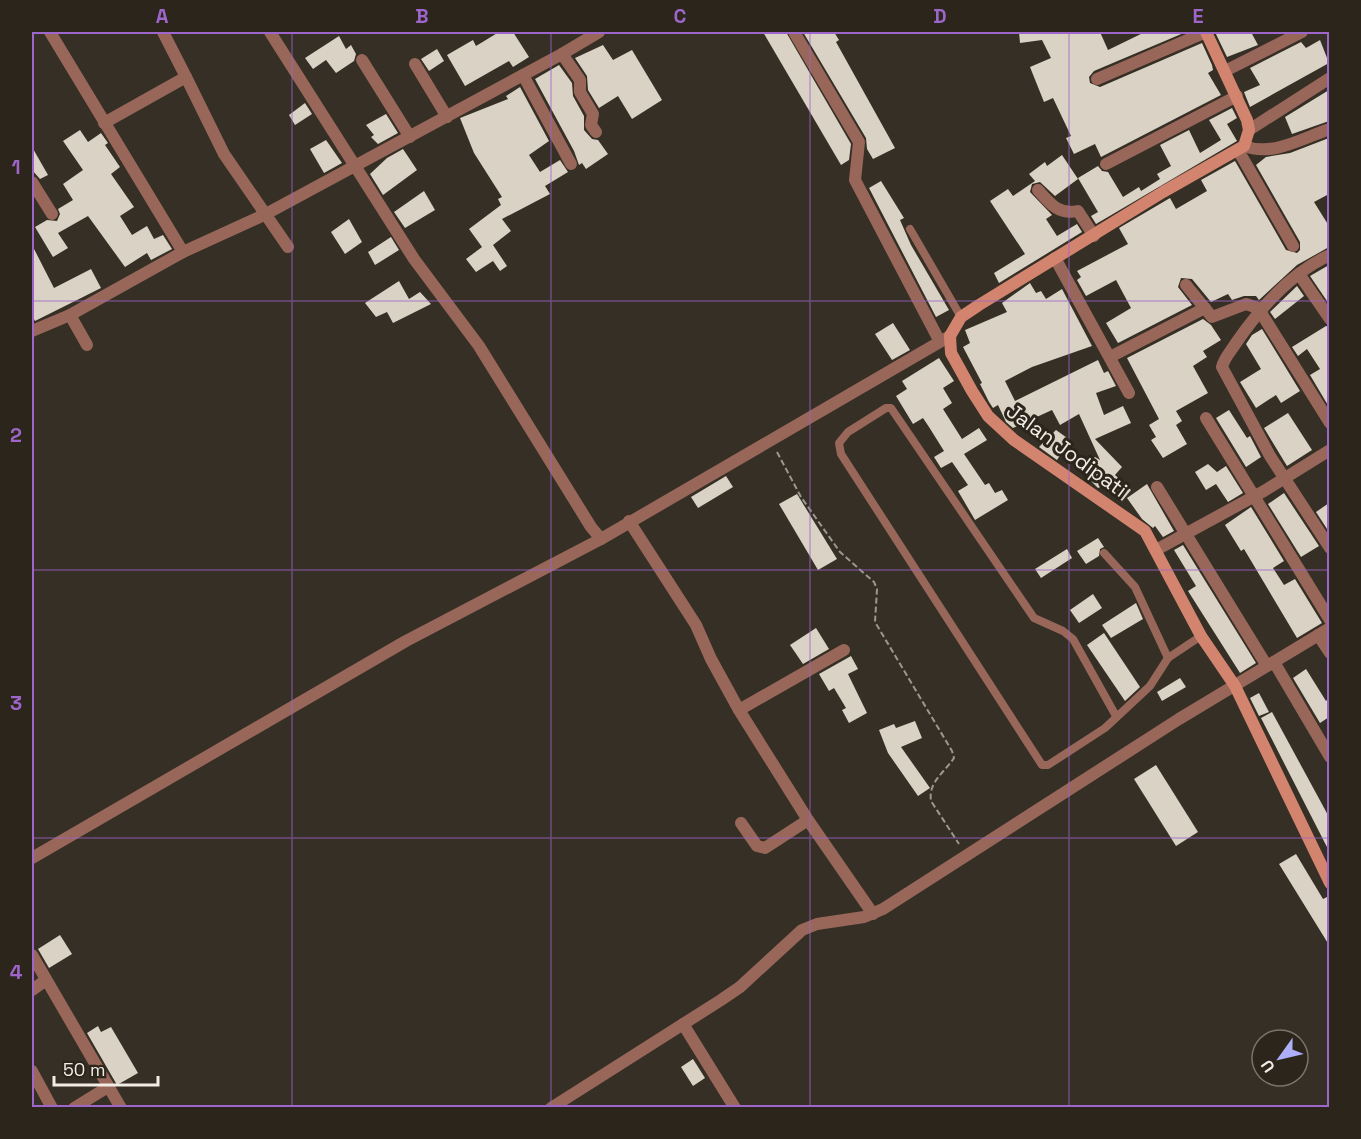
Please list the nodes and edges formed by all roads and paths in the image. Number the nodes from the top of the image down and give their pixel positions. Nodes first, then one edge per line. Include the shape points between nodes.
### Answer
1 (50, 32) edge
2 (163, 32) edge
3 (270, 32) edge
4 (599, 32) edge
5 (794, 32) edge
6 (1206, 32) edge
7 (1302, 32) edge
8 (584, 35) edge
9 (562, 54) junction
10 (363, 60) dead end
11 (416, 64) dead end
12 (1225, 71) junction
13 (523, 75) junction
14 (186, 77) junction
15 (1329, 78) edge
16 (1097, 79) dead end
17 (1237, 96) junction
18 (447, 117) junction
19 (104, 123) junction
20 (1329, 129) edge
21 (1249, 130) junction
22 (596, 132) dead end
23 (410, 137) junction
24 (1241, 148) junction
25 (571, 164) dead end
26 (1106, 164) dead end
27 (356, 165) junction
28 (32, 182) edge
29 (1038, 190) dead end
30 (52, 214) dead end
31 (264, 215) junction
32 (910, 229) dead end
33 (1094, 236) junction
34 (1293, 246) dead end
35 (288, 247) dead end
36 (183, 252) junction
37 (1329, 255) edge
38 (1055, 258) junction
39 (1299, 274) junction
40 (1186, 285) dead end
41 (1205, 308) junction
42 (1258, 308) junction
43 (70, 315) junction
44 (961, 317) junction
45 (1329, 319) edge
46 (32, 331) edge
47 (945, 338) junction
48 (87, 345) dead end
49 (1110, 357) junction
50 (1130, 393) dead end
51 (1206, 418) dead end
52 (1329, 423) edge
53 (770, 439) junction
54 (1329, 450) edge
55 (1285, 479) junction
56 (1157, 487) dead end
57 (1253, 497) junction
58 (629, 521) junction
59 (1185, 534) junction
60 (601, 539) junction
61 (1329, 548) edge
62 (1156, 550) junction
63 (1104, 553) dead end
64 (1329, 620) edge
65 (1329, 628) edge
66 (1318, 635) junction
67 (1202, 636) junction
68 (844, 650) dead end
69 (1329, 653) edge
70 (1168, 658) junction
71 (1271, 664) junction
72 (1235, 686) junction
73 (739, 710) junction
74 (1116, 716) junction
75 (1329, 757) edge
76 (808, 820) junction
77 (741, 823) dead end
78 (965, 853) junction
79 (32, 858) edge
80 (1329, 883) edge
81 (873, 914) junction
82 (32, 955) edge
83 (46, 980) junction
84 (32, 990) edge
85 (683, 1024) junction
86 (32, 1071) edge
87 (108, 1087) junction
88 (52, 1107) edge
89 (74, 1107) edge
90 (121, 1107) edge
91 (550, 1107) edge
92 (735, 1107) edge

1 - 19 street
2 - 14 street
3 - 27 street
4 - 8 street
5 - 47 street via 860,142 855,180
6 - 12 street
6 - 16 street
7 - 12 street
8 - 9 street
9 - 13 street
9 - 22 street via 581,84 579,91 593,114 591,125
10 - 23 street
11 - 18 street
12 - 17 street
13 - 18 street
13 - 25 street
14 - 19 street
14 - 31 street via 224,154
15 - 21 street
17 - 21 street
17 - 26 street
18 - 23 street
19 - 36 street
20 - 24 street via 1280,148
21 - 24 street
23 - 27 street
24 - 33 street
24 - 34 street
27 - 31 street
27 - 60 street
28 - 30 street
29 - 33 street via 1057,210 1081,214
31 - 35 street
31 - 36 street
32 - 44 lane
33 - 38 street
36 - 43 street
37 - 39 street
38 - 44 street
38 - 49 street
39 - 42 street
39 - 45 street
40 - 41 street
41 - 42 street via 1213,318 1246,304
41 - 49 street
42 - 52 street
42 - 55 street via 1222,367
43 - 46 street
43 - 48 street
44 - 47 street
47 - 53 street
47 - 62 street, Jalan Jodipati via 988,416 1014,440 1129,518 1144,531
49 - 50 street
51 - 57 street
53 - 58 street
53 - 78 path via 801,497 840,552 874,582 875,622 952,751 954,758 930,793
54 - 55 street
55 - 57 street
55 - 61 street
56 - 59 street
57 - 59 street
57 - 64 street
58 - 60 street
58 - 73 street via 696,625
59 - 62 street
59 - 71 street
60 - 79 street via 406,641
62 - 67 street, Jalan Jodipati
63 - 70 lane via 1136,587
65 - 66 street
66 - 69 street
66 - 71 street
67 - 70 lane
67 - 72 street, Jalan Jodipati
68 - 73 street
70 - 74 lane via 1150,686
71 - 72 street
71 - 75 street
72 - 78 street
72 - 80 street, Jalan Jodipati
73 - 76 street
74 - 74 lane via 1105,728 1048,765 1039,763 841,454 839,443 844,435 891,408 1034,618 1073,639
76 - 77 street via 763,848 757,846
76 - 81 street
78 - 81 street
81 - 85 street via 802,930 740,987
82 - 83 street
83 - 84 street
83 - 87 street
85 - 91 street
85 - 92 street
86 - 88 street
87 - 89 street
87 - 90 street

